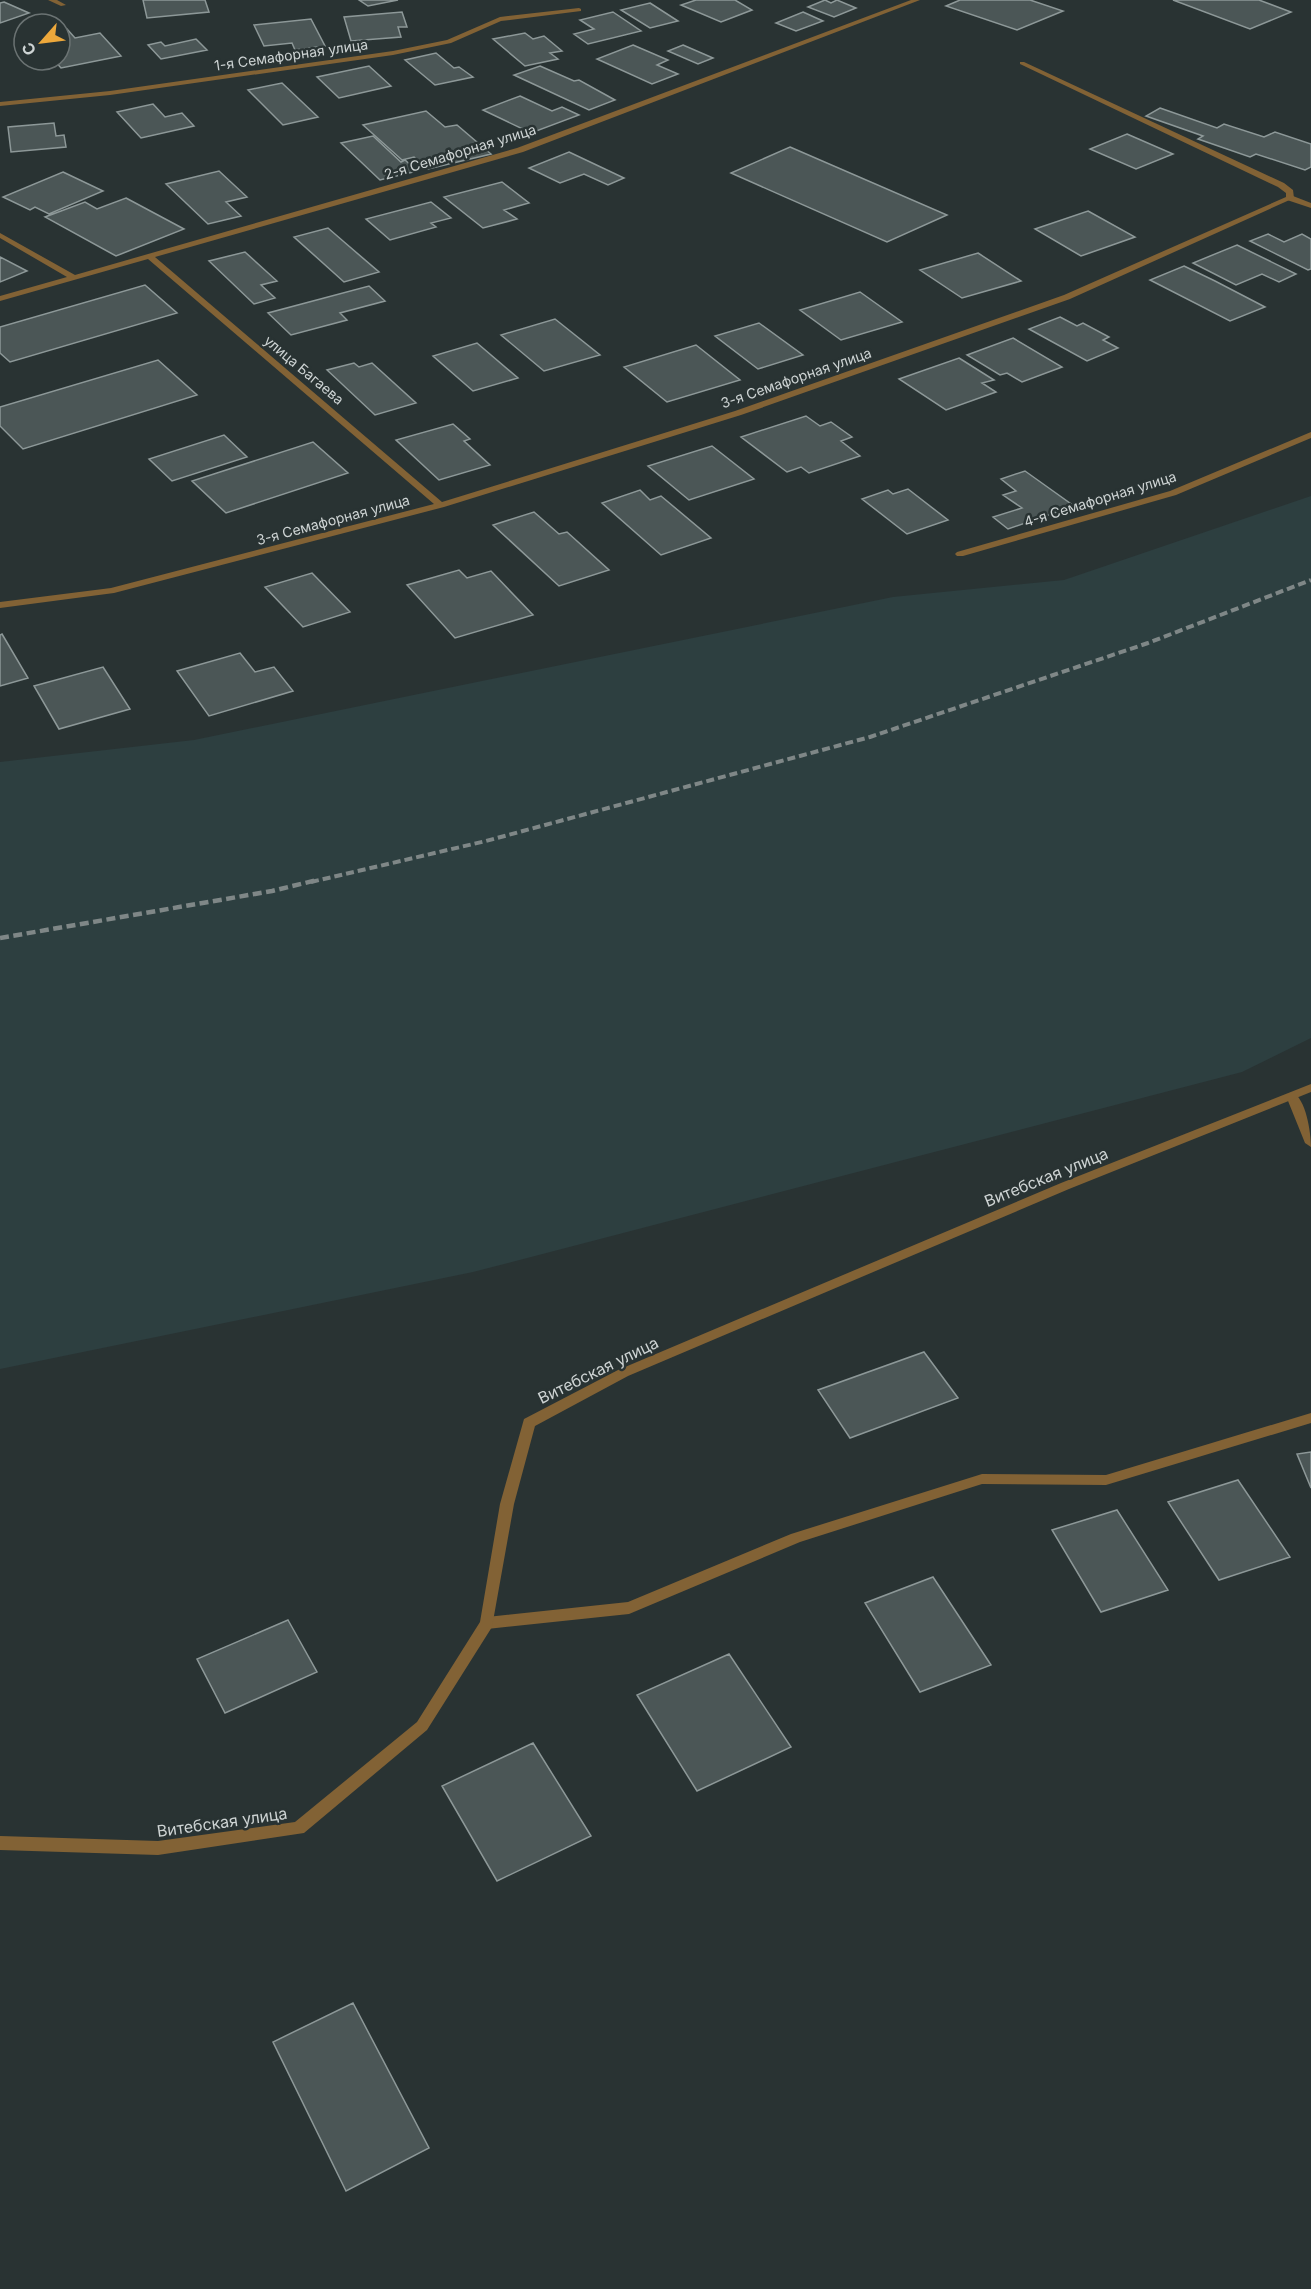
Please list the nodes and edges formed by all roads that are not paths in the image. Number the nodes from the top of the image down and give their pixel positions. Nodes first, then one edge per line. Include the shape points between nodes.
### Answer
1 (51, 0) edge
2 (917, 0) edge
3 (63, 5) dead end
4 (579, 10) dead end
5 (1022, 63) dead end
6 (0, 104) edge
7 (1290, 198) junction
8 (1311, 206) edge
9 (0, 235) edge
10 (149, 256) junction
11 (74, 278) junction
12 (0, 299) edge
13 (1311, 435) edge
14 (441, 505) junction
15 (960, 554) dead end
16 (0, 605) edge
17 (1311, 1088) edge
18 (1292, 1096) junction
19 (1311, 1143) edge
20 (1311, 1418) edge
21 (488, 1623) junction
22 (0, 1843) edge

1 - 3 street
2 - 10 street, 2-я Семафорная улица via 520,150
4 - 6 street, 1-я Семафорная улица via 500,19 449,42 393,53 110,93
5 - 7 street via 1281,185 1290,192
7 - 8 street
7 - 14 street, 3-я Семафорная улица via 1067,297 738,413
9 - 11 street
10 - 11 street, 2-я Семафорная улица
10 - 14 street, улица Багаева
11 - 12 street, 2-я Семафорная улица
13 - 15 street, 4-я Семафорная улица via 1173,493
14 - 16 street, 3-я Семафорная улица via 111,591
17 - 18 street, Витебская улица
18 - 19 street
18 - 21 street, Витебская улица via 1043,1195 644,1363 529,1423 507,1504
20 - 21 street via 1107,1480 981,1479 796,1538 629,1608
21 - 22 street, Витебская улица via 422,1726 299,1828 158,1848

